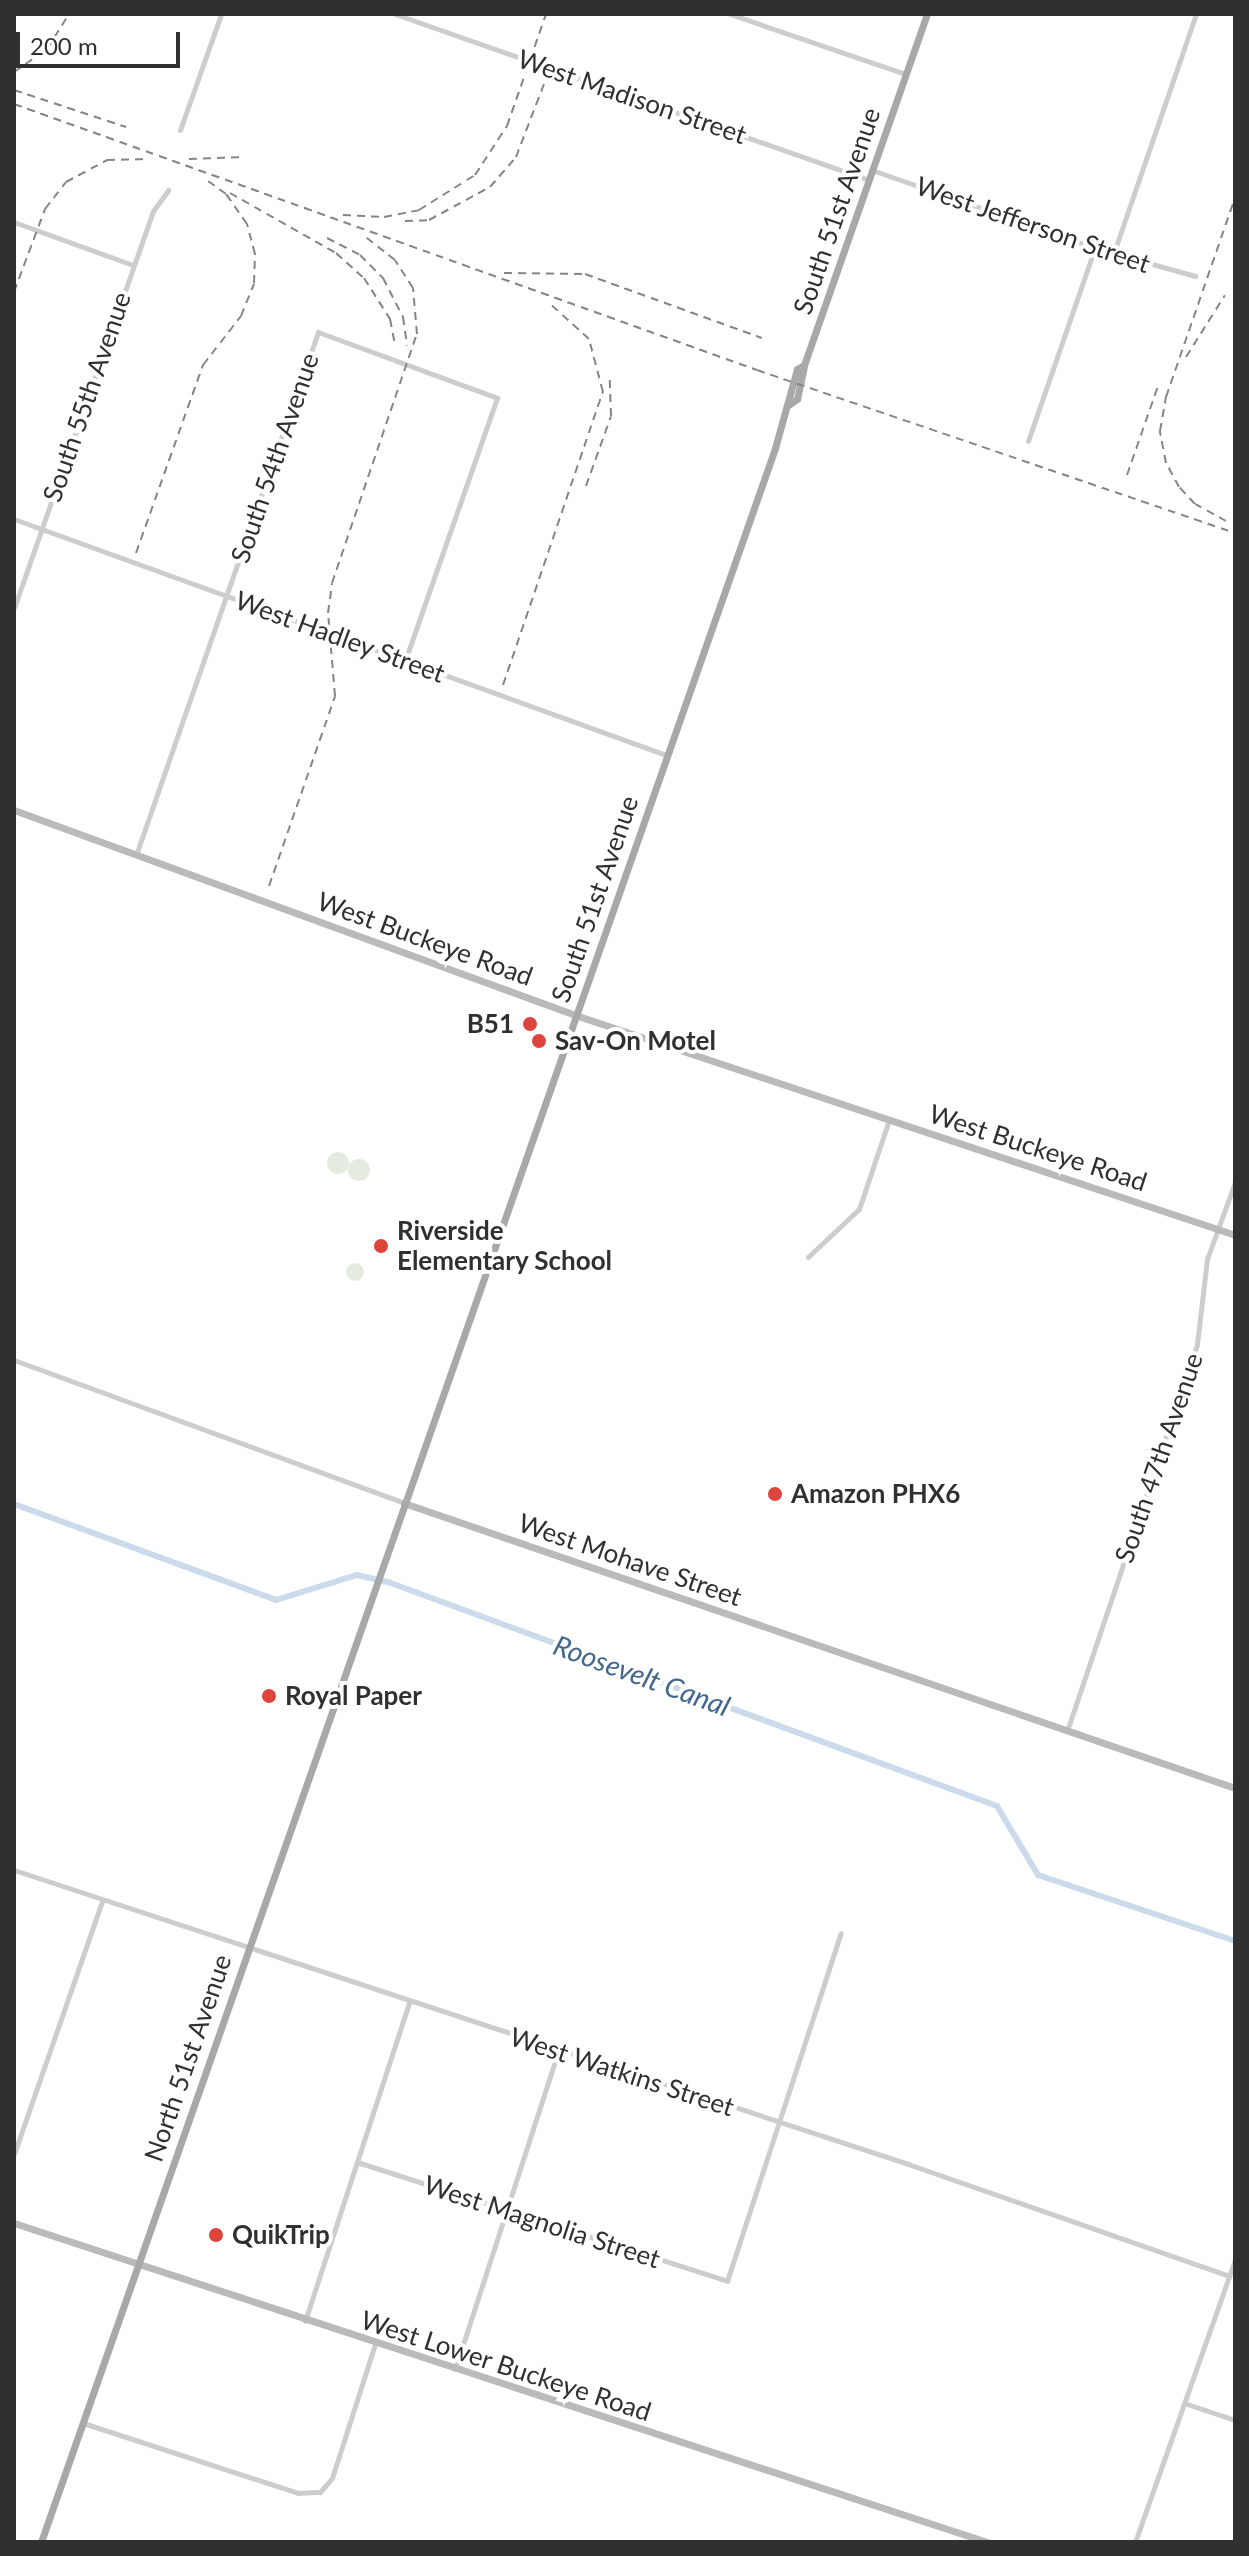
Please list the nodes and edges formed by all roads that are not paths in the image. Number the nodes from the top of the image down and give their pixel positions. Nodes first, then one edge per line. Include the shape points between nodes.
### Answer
1 (221, 14) edge
2 (395, 14) edge
3 (730, 14) edge
4 (927, 14) edge
5 (1196, 14) edge
6 (907, 72) junction
7 (180, 130) dead end
8 (872, 170) junction
9 (869, 180) junction
10 (168, 190) dead end
11 (14, 222) edge
12 (1095, 248) junction
13 (1114, 252) junction
14 (134, 265) junction
15 (1195, 276) dead end
16 (1028, 441) dead end
17 (14, 519) edge
18 (41, 529) junction
19 (227, 596) junction
20 (14, 608) edge
21 (405, 660) junction
22 (666, 755) junction
23 (14, 810) edge
24 (136, 855) junction
25 (575, 1015) junction
26 (889, 1120) junction
27 (1235, 1182) edge
28 (1217, 1229) junction
29 (1235, 1235) edge
30 (808, 1257) dead end
31 (14, 1360) edge
32 (404, 1503) junction
33 (374, 1588) joint
34 (1067, 1731) junction
35 (1235, 1788) edge
36 (14, 1870) edge
37 (102, 1901) junction
38 (841, 1933) dead end
39 (248, 1948) junction
40 (409, 2002) junction
41 (558, 2052) junction
42 (780, 2123) junction
43 (14, 2154) edge
44 (357, 2162) junction
45 (506, 2210) junction
46 (14, 2223) edge
47 (1235, 2259) edge
48 (136, 2267) junction
49 (1229, 2276) junction
50 (305, 2322) junction
51 (375, 2344) junction
52 (455, 2370) junction
53 (1184, 2403) junction
54 (1235, 2420) edge
55 (82, 2423) junction
56 (41, 2542) edge
57 (987, 2542) edge
58 (1135, 2542) edge

1 - 7 street
2 - 9 street, West Madison Street
3 - 6 street
4 - 6 main road
5 - 13 street
6 - 8 main road, South 51st Avenue
8 - 9 main road, South 51st Avenue
8 - 12 street, West Jefferson Street
9 - 22 main road, South 51st Avenue via 804,365 797,369 790,404
10 - 14 street, South 55th Avenue via 153,211
11 - 14 street
12 - 13 street, West Jefferson Street
12 - 16 street
13 - 15 street, West Jefferson Street
14 - 18 street, South 55th Avenue
17 - 18 street, West Hadley Street
18 - 19 street, West Hadley Street
18 - 20 street, South 55th Avenue
19 - 21 street, West Hadley Street
19 - 21 street, South 54th Avenue via 318,332 497,398
19 - 24 street, South 54th Avenue
21 - 22 street, West Hadley Street
22 - 25 main road, South 51st Avenue
23 - 24 main road, West Buckeye Road
24 - 25 main road, West Buckeye Road
25 - 26 main road, West Buckeye Road
25 - 32 main road, South 51st Avenue
26 - 28 main road, West Buckeye Road
26 - 30 street via 859,1209
27 - 28 street, South 47th Avenue
28 - 29 main road, West Buckeye Road
28 - 34 street, South 47th Avenue via 1205,1272 1197,1344
31 - 32 street, West Mohave Street
32 - 33 main road, South 51st Avenue
32 - 34 main road, West Mohave Street
33 - 39 main road, North 51st Avenue
34 - 35 main road, West Mohave Street
36 - 37 street, West Watkins Street
37 - 39 street, West Watkins Street
37 - 43 street
38 - 42 street
39 - 40 street, West Watkins Street
39 - 48 main road, North 51st Avenue
40 - 41 street, West Watkins Street
40 - 44 street
41 - 42 street, West Watkins Street
41 - 45 street
42 - 45 street, West Magnolia Street via 727,2281
42 - 49 street, West Watkins Street
44 - 45 street, West Magnolia Street
44 - 50 street
45 - 52 street
46 - 48 main road, West Lower Buckeye Road
47 - 49 street
48 - 50 main road, West Lower Buckeye Road
48 - 55 main road, North 51st Avenue
49 - 53 street
50 - 51 main road, West Lower Buckeye Road
51 - 52 main road, West Lower Buckeye Road
51 - 55 street via 332,2478 320,2492 298,2493
52 - 57 main road, West Lower Buckeye Road
53 - 54 street
53 - 58 street
55 - 56 main road, North 51st Avenue

